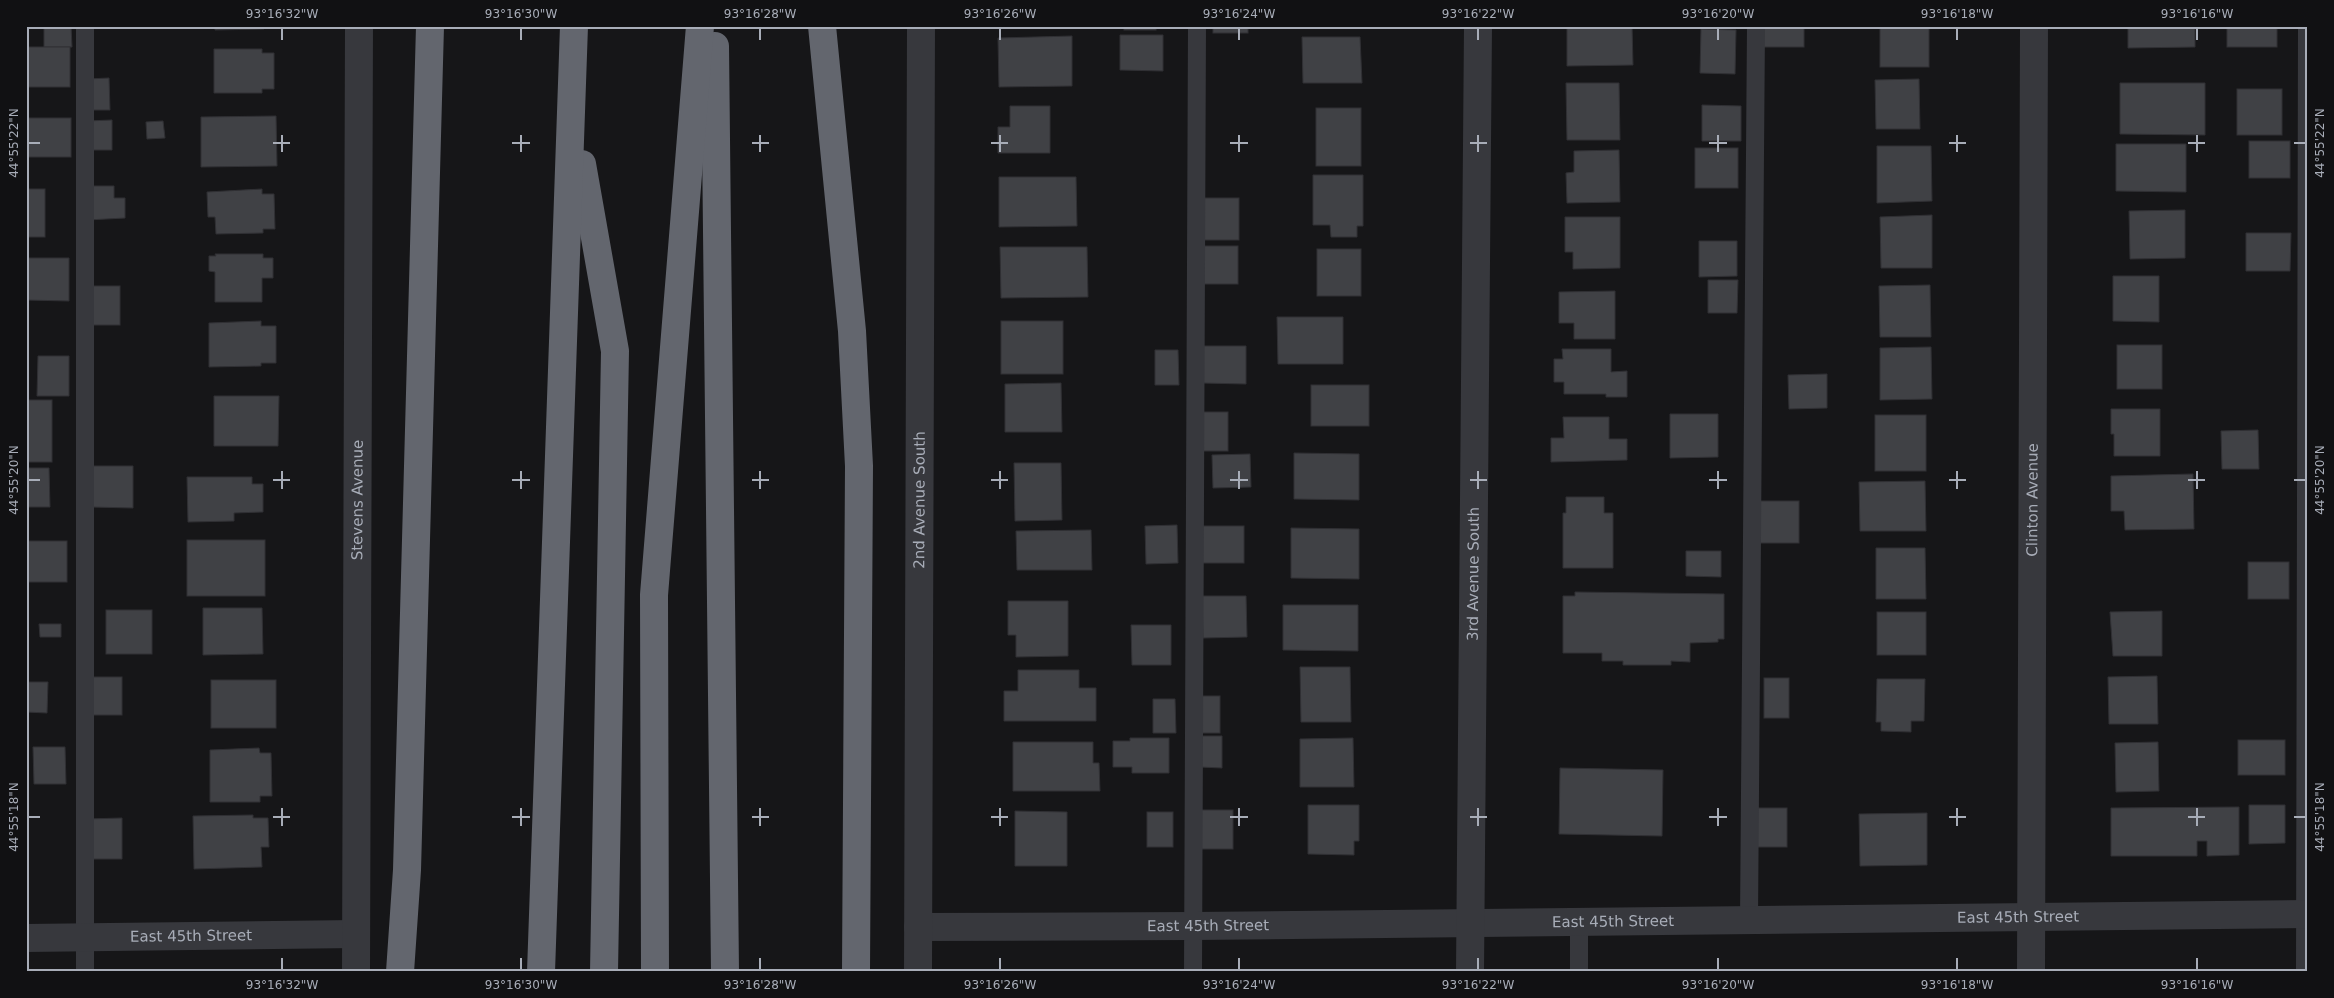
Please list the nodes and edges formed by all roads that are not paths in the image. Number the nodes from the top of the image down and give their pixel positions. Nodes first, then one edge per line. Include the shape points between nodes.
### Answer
1 (85, 26) edge
2 (359, 26) edge
3 (430, 26) edge
4 (574, 26) edge
5 (700, 26) edge
6 (714, 26) edge
7 (822, 26) edge
8 (921, 26) edge
9 (1197, 26) edge
10 (1478, 26) edge
11 (1756, 26) edge
12 (2034, 26) edge
13 (2307, 26) edge
14 (572, 110) junction
15 (2306, 914) edge
16 (2031, 917) junction
17 (1748, 920) junction
18 (1579, 922) junction
19 (1470, 923) junction
20 (1194, 926) junction
21 (918, 927) junction
22 (356, 934) junction
23 (85, 937) junction
24 (26, 938) edge
25 (85, 972) edge
26 (356, 972) edge
27 (400, 972) edge
28 (541, 972) edge
29 (604, 972) edge
30 (655, 972) edge
31 (725, 972) edge
32 (856, 972) edge
33 (918, 972) edge
34 (1193, 972) edge
35 (1470, 972) edge
36 (1579, 972) edge
37 (2031, 972) edge
38 (2304, 972) edge

1 - 23 lane
2 - 22 street, Stevens Avenue
3 - 27 highway via 407,870
4 - 14 highway
5 - 30 highway via 654,595
6 - 31 highway
7 - 32 highway via 852,331 859,466
8 - 21 street, 2nd Avenue South
9 - 20 lane
10 - 19 street, 3rd Avenue South
11 - 17 lane
12 - 16 street, Clinton Avenue
13 - 15 lane
14 - 28 highway
14 - 29 highway via 615,351
15 - 16 street, East 45th Street
15 - 38 lane
16 - 17 street, East 45th Street
16 - 37 street, Clinton Avenue
17 - 18 street, East 45th Street
18 - 19 street, East 45th Street
18 - 36 lane
19 - 20 street, East 45th Street
19 - 35 street, 3rd Avenue South
20 - 21 street, East 45th Street
20 - 34 lane
21 - 33 street, 2nd Avenue South
22 - 23 street, East 45th Street
22 - 26 street, Stevens Avenue
23 - 24 street, East 45th Street
23 - 25 lane

